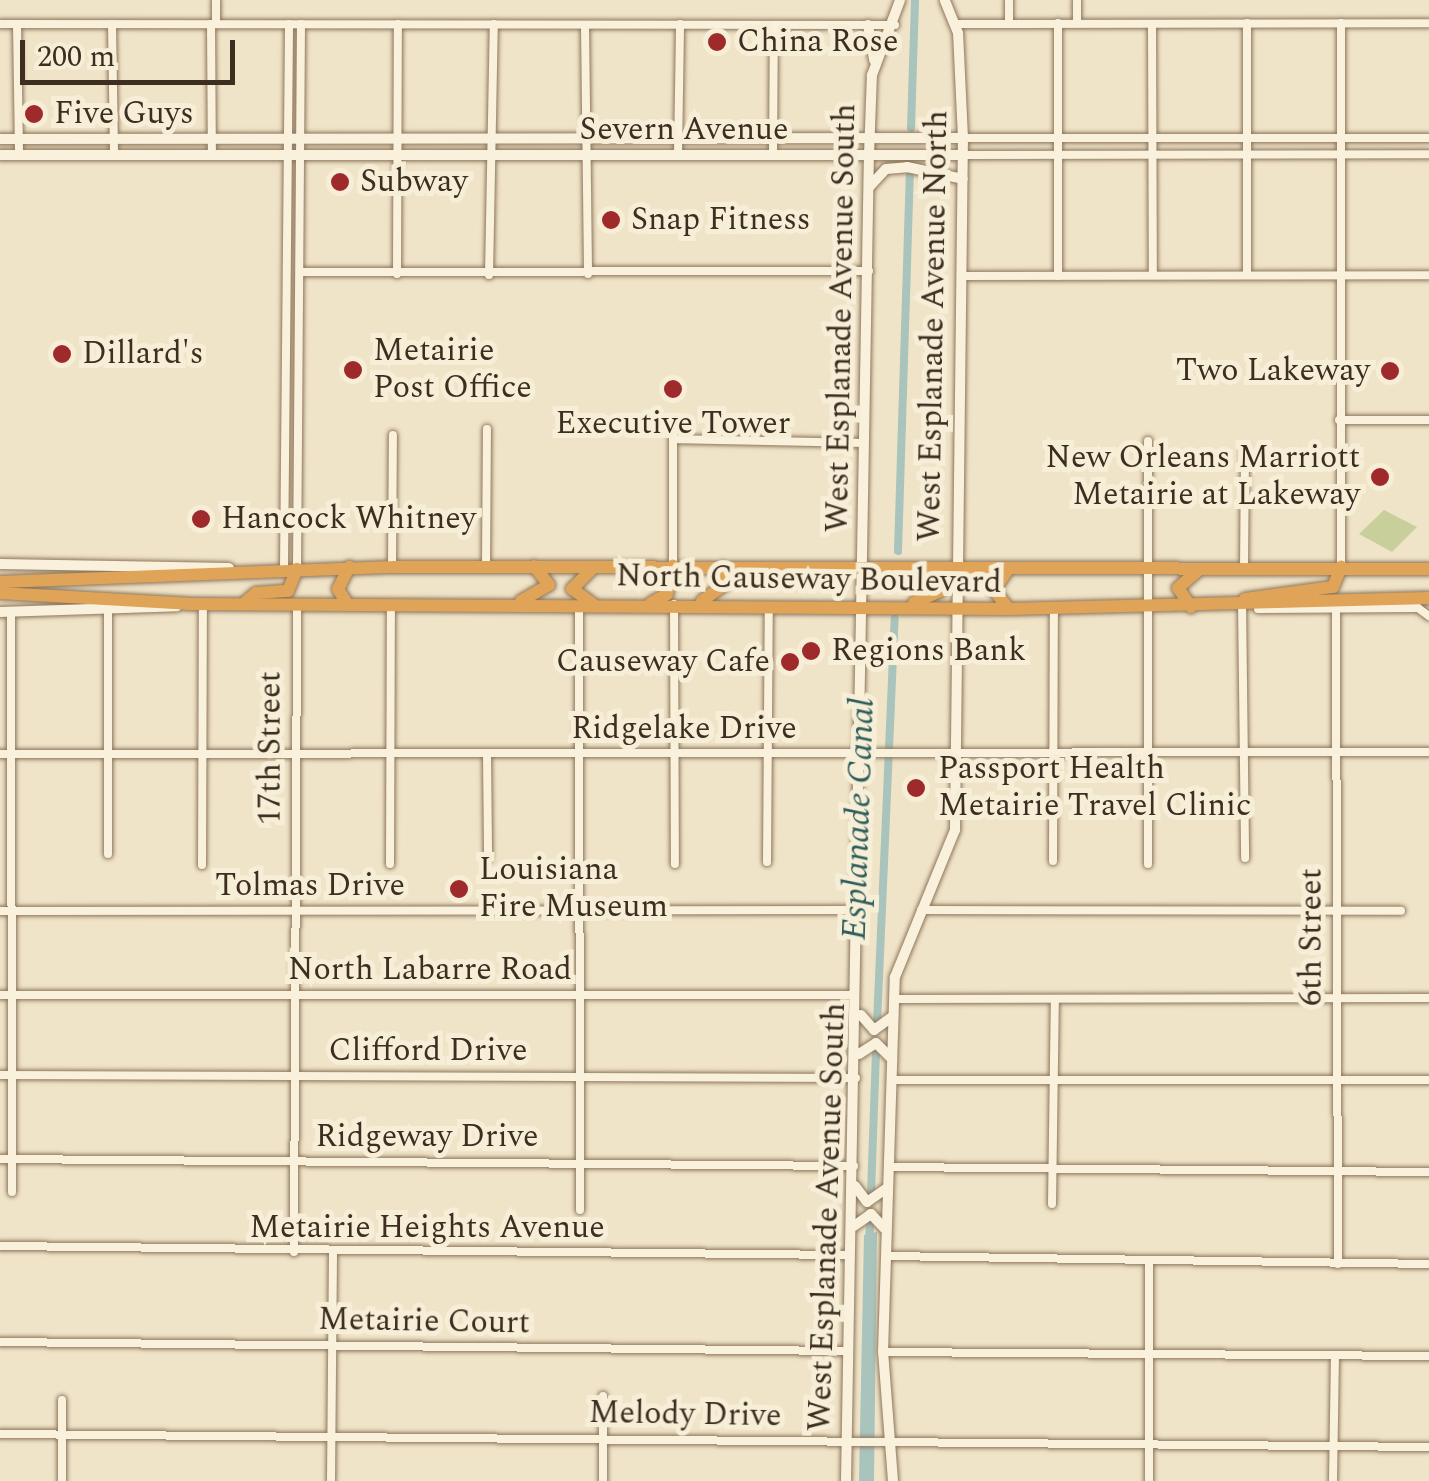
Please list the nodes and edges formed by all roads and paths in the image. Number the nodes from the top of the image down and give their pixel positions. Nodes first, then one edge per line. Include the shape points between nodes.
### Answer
1 (216, 0) edge
2 (900, 0) edge
3 (946, 0) edge
4 (1009, 0) edge
5 (1077, 0) edge
6 (1009, 22) junction
7 (1247, 22) junction
8 (1058, 23) junction
9 (1077, 23) junction
10 (1341, 23) junction
11 (1429, 23) edge
12 (0, 24) edge
13 (16, 24) junction
14 (112, 24) junction
15 (214, 24) junction
16 (289, 24) junction
17 (301, 24) junction
18 (398, 24) junction
19 (494, 24) junction
20 (680, 24) junction
21 (774, 24) junction
22 (868, 24) junction
23 (895, 24) junction
24 (956, 24) junction
25 (586, 25) junction
26 (1152, 25) junction
27 (875, 65) junction
28 (19, 138) junction
29 (114, 138) junction
30 (212, 138) junction
31 (296, 138) junction
32 (398, 138) junction
33 (492, 138) junction
34 (588, 138) junction
35 (678, 138) junction
36 (774, 138) junction
37 (870, 138) junction
38 (962, 138) junction
39 (1058, 138) junction
40 (1153, 138) junction
41 (1247, 138) junction
42 (1341, 138) junction
43 (1429, 138) edge
44 (0, 139) edge
45 (1152, 154) junction
46 (1247, 154) junction
47 (1341, 154) junction
48 (1429, 154) edge
49 (0, 155) edge
50 (19, 155) junction
51 (114, 155) junction
52 (212, 155) junction
53 (303, 155) junction
54 (398, 155) junction
55 (492, 155) junction
56 (586, 155) junction
57 (678, 155) junction
58 (773, 155) junction
59 (869, 155) junction
60 (963, 155) junction
61 (1058, 155) junction
62 (290, 156) junction
63 (963, 179) junction
64 (869, 187) junction
65 (869, 271) junction
66 (302, 272) junction
67 (397, 274) junction
68 (588, 274) junction
69 (1247, 274) junction
70 (1340, 274) junction
71 (490, 275) junction
72 (1154, 275) junction
73 (1429, 275) edge
74 (962, 276) junction
75 (1058, 276) junction
76 (1339, 420) junction
77 (1429, 420) edge
78 (673, 424) dead end
79 (487, 429) dead end
80 (393, 435) dead end
81 (673, 439) junction
82 (1148, 441) dead end
83 (861, 443) junction
84 (1246, 450) dead end
85 (0, 564) edge
86 (486, 566) junction
87 (534, 566) junction
88 (596, 566) junction
89 (672, 566) junction
90 (392, 567) junction
91 (723, 567) junction
92 (1341, 567) junction
93 (291, 568) junction
94 (349, 568) junction
95 (863, 568) junction
96 (956, 568) junction
97 (1008, 568) junction
98 (1146, 568) junction
99 (1202, 568) junction
100 (1244, 569) junction
101 (1429, 569) edge
102 (245, 570) junction
103 (0, 582) edge
104 (0, 593) edge
105 (1429, 598) edge
106 (674, 603) junction
107 (700, 603) junction
108 (188, 604) junction
109 (203, 604) junction
110 (243, 604) junction
111 (348, 604) junction
112 (391, 604) junction
113 (514, 604) junction
114 (649, 604) junction
115 (769, 604) junction
116 (863, 604) junction
117 (1242, 604) junction
118 (297, 605) junction
119 (579, 605) junction
120 (595, 605) junction
121 (909, 605) junction
122 (956, 606) junction
123 (1197, 606) junction
124 (1146, 608) junction
125 (1009, 609) junction
126 (1054, 609) junction
127 (1336, 609) junction
128 (6, 612) edge
129 (108, 612) junction
130 (1429, 616) edge
131 (1429, 752) edge
132 (108, 753) junction
133 (0, 754) edge
134 (12, 754) junction
135 (202, 754) junction
136 (296, 754) junction
137 (391, 754) junction
138 (487, 754) junction
139 (579, 754) junction
140 (674, 754) junction
141 (768, 754) junction
142 (868, 754) junction
143 (957, 754) junction
144 (1054, 754) junction
145 (1148, 754) junction
146 (1245, 754) junction
147 (1336, 754) junction
148 (108, 854) dead end
149 (488, 858) dead end
150 (1245, 858) dead end
151 (1054, 861) dead end
152 (768, 862) dead end
153 (390, 864) dead end
154 (675, 864) dead end
155 (1148, 864) dead end
156 (202, 865) dead end
157 (860, 910) junction
158 (917, 910) junction
159 (0, 911) edge
160 (12, 911) junction
161 (296, 911) junction
162 (580, 911) junction
163 (1337, 911) junction
164 (1401, 911) dead end
165 (0, 994) edge
166 (12, 994) junction
167 (296, 995) junction
168 (581, 995) junction
169 (859, 995) junction
170 (1429, 998) edge
171 (894, 999) junction
172 (1054, 1001) junction
173 (1338, 1001) junction
174 (860, 1014) junction
175 (894, 1016) junction
176 (859, 1054) junction
177 (892, 1060) junction
178 (0, 1074) edge
179 (13, 1074) junction
180 (296, 1076) junction
181 (581, 1076) junction
182 (856, 1078) junction
183 (1338, 1079) junction
184 (892, 1080) junction
185 (1429, 1080) edge
186 (1053, 1081) junction
187 (0, 1159) edge
188 (12, 1159) junction
189 (295, 1161) junction
190 (580, 1164) junction
191 (854, 1166) junction
192 (889, 1167) junction
193 (1052, 1168) junction
194 (1338, 1170) junction
195 (1429, 1172) edge
196 (888, 1184) junction
197 (854, 1185) junction
198 (12, 1192) dead end
199 (1052, 1204) dead end
200 (580, 1210) dead end
201 (854, 1226) junction
202 (886, 1233) junction
203 (0, 1246) edge
204 (294, 1252) junction
205 (333, 1253) junction
206 (853, 1256) junction
207 (886, 1256) junction
208 (1148, 1262) junction
209 (1338, 1264) junction
210 (1429, 1264) edge
211 (0, 1342) edge
212 (332, 1346) junction
213 (848, 1351) junction
214 (883, 1352) junction
215 (1149, 1356) junction
216 (1335, 1356) junction
217 (1429, 1356) edge
218 (603, 1396) dead end
219 (62, 1400) dead end
220 (0, 1434) edge
221 (62, 1434) junction
222 (331, 1437) junction
223 (603, 1439) junction
224 (849, 1442) junction
225 (889, 1442) junction
226 (1149, 1444) junction
227 (1333, 1446) junction
228 (1429, 1447) edge
229 (62, 1481) edge
230 (331, 1481) edge
231 (603, 1481) edge
232 (846, 1481) edge
233 (893, 1481) edge
234 (1148, 1481) edge
235 (1333, 1481) edge

1 - 15 street
2 - 23 main road, West Esplanade Avenue South
3 - 24 main road, West Esplanade Avenue North
4 - 6 street
5 - 9 street
6 - 8 street
6 - 24 street
7 - 10 street
7 - 26 street
7 - 41 street
8 - 9 street
8 - 39 street
9 - 26 street
10 - 11 street
10 - 42 street
12 - 13 street
13 - 14 street
13 - 28 street
14 - 15 street
14 - 29 street
15 - 16 street
15 - 30 street
16 - 17 street
16 - 31 street
17 - 18 street
17 - 31 street
18 - 19 street
18 - 32 street
19 - 25 street
19 - 33 street
20 - 21 street
20 - 25 street
20 - 35 street
21 - 22 street
21 - 36 street
22 - 23 street
22 - 27 main road
23 - 27 main road, West Esplanade Avenue South
24 - 38 main road, West Esplanade Avenue North
25 - 34 street
26 - 40 street
27 - 37 main road, West Esplanade Avenue South
28 - 29 main road, Severn Avenue
28 - 44 main road, Severn Avenue
28 - 50 street
29 - 30 main road, Severn Avenue
29 - 51 street
30 - 31 main road, Severn Avenue
30 - 52 street
31 - 32 main road, Severn Avenue
31 - 53 street
31 - 62 street
32 - 33 main road, Severn Avenue
32 - 54 street
33 - 34 main road, Severn Avenue
33 - 55 street
34 - 35 main road, Severn Avenue
34 - 56 street
35 - 36 main road, Severn Avenue
35 - 57 street
36 - 37 main road, Severn Avenue
36 - 58 street
37 - 38 main road, Severn Avenue
37 - 59 main road, West Esplanade Avenue South
38 - 39 street, Severn Avenue
38 - 60 main road, West Esplanade Avenue North
39 - 40 street, Severn Avenue
39 - 61 street
40 - 41 street, Severn Avenue
40 - 45 street
41 - 42 street, Severn Avenue
41 - 46 street
42 - 43 street, Severn Avenue
42 - 47 street
45 - 46 street, Severn Avenue
45 - 61 street, Severn Avenue
45 - 72 street
46 - 47 street, Severn Avenue
46 - 69 street
47 - 48 street, Severn Avenue
47 - 70 street
49 - 50 main road, Severn Avenue
50 - 51 main road, Severn Avenue
51 - 52 main road, Severn Avenue
52 - 62 main road, Severn Avenue
53 - 54 main road, Severn Avenue
53 - 62 main road, Severn Avenue
53 - 66 street
54 - 55 main road, Severn Avenue
54 - 67 street
55 - 56 main road, Severn Avenue
55 - 71 street
56 - 57 main road, Severn Avenue
56 - 68 street
57 - 58 main road, Severn Avenue
58 - 59 main road, Severn Avenue
59 - 60 main road, Severn Avenue
59 - 64 main road, West Esplanade Avenue South
60 - 61 street, Severn Avenue
60 - 63 main road, West Esplanade Avenue North
61 - 75 street
62 - 93 street
63 - 64 main road via 907,167 886,169
63 - 74 main road, West Esplanade Avenue North
64 - 65 main road, West Esplanade Avenue South
65 - 68 street
65 - 83 main road, West Esplanade Avenue South
66 - 67 street
66 - 93 street
67 - 71 street
68 - 71 street
69 - 70 street
69 - 72 street
70 - 73 street
70 - 76 street
72 - 75 street
74 - 75 street
74 - 96 main road, West Esplanade Avenue North
76 - 77 street
76 - 92 street
78 - 81 street
79 - 86 street
80 - 90 street
81 - 83 street
81 - 89 street
82 - 98 street
83 - 95 main road, West Esplanade Avenue South
84 - 100 street
85 - 102 main road, North Causeway Boulevard
86 - 87 highway, North Causeway Boulevard
86 - 90 highway, North Causeway Boulevard
87 - 88 highway, North Causeway Boulevard
87 - 113 highway via 549,585
88 - 89 highway, North Causeway Boulevard
88 - 120 highway via 572,589
89 - 91 highway, North Causeway Boulevard
89 - 114 highway via 667,594
90 - 94 highway, North Causeway Boulevard
91 - 95 highway, North Causeway Boulevard
91 - 107 highway via 723,586
92 - 100 highway, North Causeway Boulevard
92 - 101 highway, North Causeway Boulevard
92 - 117 highway via 1333,587 1262,590
93 - 94 highway, North Causeway Boulevard
93 - 102 highway, North Causeway Boulevard
93 - 110 highway via 288,591 256,593
94 - 111 highway via 338,589
95 - 96 highway, North Causeway Boulevard
95 - 116 main road, West Esplanade Avenue South
96 - 97 highway, North Causeway Boulevard
96 - 121 highway via 940,590
96 - 122 main road, West Esplanade Avenue North
97 - 98 highway, North Causeway Boulevard
97 - 125 highway via 994,590
98 - 99 highway, North Causeway Boulevard
98 - 124 street
99 - 100 highway, North Causeway Boulevard
99 - 123 highway via 1180,582
102 - 103 highway, North Causeway Boulevard
104 - 108 highway, North Causeway Boulevard
105 - 117 highway, North Causeway Boulevard
106 - 107 highway, North Causeway Boulevard
106 - 114 highway, North Causeway Boulevard
106 - 140 street
107 - 115 highway, North Causeway Boulevard
108 - 109 highway, North Causeway Boulevard
108 - 129 main road, North Causeway Boulevard
109 - 110 highway, North Causeway Boulevard
109 - 135 street
110 - 118 highway, North Causeway Boulevard
111 - 112 highway, North Causeway Boulevard
111 - 118 highway, North Causeway Boulevard
112 - 113 highway, North Causeway Boulevard
112 - 137 street
113 - 119 highway, North Causeway Boulevard
114 - 120 highway, North Causeway Boulevard
115 - 116 highway, North Causeway Boulevard
115 - 141 street
116 - 121 highway, North Causeway Boulevard
116 - 142 main road, West Esplanade Avenue South
117 - 123 highway, North Causeway Boulevard
117 - 127 street
117 - 146 street
118 - 136 street, 17th Street
119 - 120 highway, North Causeway Boulevard
119 - 139 street
121 - 122 highway, North Causeway Boulevard
122 - 125 highway, North Causeway Boulevard
122 - 143 main road, West Esplanade Avenue North
123 - 124 highway, North Causeway Boulevard
124 - 126 highway, North Causeway Boulevard
124 - 145 street
125 - 126 highway, North Causeway Boulevard
126 - 144 street
127 - 130 street
127 - 147 street, 6th Street
128 - 129 main road, North Causeway Boulevard
128 - 134 street
129 - 132 street
131 - 147 street, Ridgelake Drive
132 - 134 street, Ridgelake Drive
132 - 135 street, Ridgelake Drive
132 - 148 street
133 - 134 street, Ridgelake Drive
134 - 160 street
135 - 136 street, Ridgelake Drive
135 - 156 street
136 - 137 street, Ridgelake Drive
136 - 161 street, 17th Street
137 - 138 street, Ridgelake Drive
137 - 153 street
138 - 139 street, Ridgelake Drive
138 - 149 street
139 - 140 street, Ridgelake Drive
139 - 162 street
140 - 141 street, Ridgelake Drive
140 - 154 street
141 - 142 street, Ridgelake Drive
141 - 152 street
142 - 143 street, Ridgelake Drive
142 - 157 main road, West Esplanade Avenue South
143 - 144 street, Ridgelake Drive
143 - 158 main road, West Esplanade Avenue North via 950,856
144 - 145 street, Ridgelake Drive
144 - 151 street
145 - 146 street, Ridgelake Drive
145 - 155 street
146 - 147 street, Ridgelake Drive
146 - 150 street
147 - 163 street, 6th Street
157 - 162 street, Tolmas Drive
157 - 169 main road, West Esplanade Avenue South
158 - 163 street
158 - 171 main road, West Esplanade Avenue North
159 - 160 street, Tolmas Drive
160 - 161 street, Tolmas Drive
160 - 166 street
161 - 162 street, Tolmas Drive
161 - 167 street, 17th Street
162 - 168 street
163 - 164 street
163 - 173 street, 6th Street
165 - 166 street, North Labarre Road
166 - 167 street, North Labarre Road
166 - 179 street
167 - 168 street, North Labarre Road
167 - 180 street, 17th Street
168 - 169 street, North Labarre Road
168 - 181 street
169 - 174 main road, West Esplanade Avenue South
170 - 173 street
171 - 172 street
171 - 175 main road, West Esplanade Avenue North
172 - 173 street
172 - 186 street
173 - 183 street, 6th Street
174 - 175 main road via 874,1030
174 - 176 main road, West Esplanade Avenue South
175 - 177 main road, West Esplanade Avenue North
176 - 177 main road via 876,1043
176 - 182 main road, West Esplanade Avenue South
177 - 184 main road, West Esplanade Avenue North
178 - 179 street, Clifford Drive
179 - 180 street, Clifford Drive
179 - 188 street
180 - 181 street, Clifford Drive
180 - 189 street, 17th Street
181 - 182 street, Clifford Drive
181 - 190 street
182 - 191 main road, West Esplanade Avenue South
183 - 185 street
183 - 186 street
183 - 194 street, 6th Street
184 - 186 street
184 - 192 main road, West Esplanade Avenue North
186 - 193 street
187 - 188 street, Ridgeway Drive
188 - 189 street, Ridgeway Drive
188 - 198 street
189 - 190 street, Ridgeway Drive
189 - 204 street, 17th Street
190 - 191 street, Ridgeway Drive
190 - 200 street
191 - 197 main road, West Esplanade Avenue South
192 - 193 street
192 - 196 main road, West Esplanade Avenue North
193 - 194 street
193 - 199 street
194 - 195 street
194 - 209 street, 6th Street
196 - 197 main road via 874,1202
196 - 202 main road, West Esplanade Avenue North
197 - 201 main road, West Esplanade Avenue South
201 - 202 main road via 871,1214
201 - 206 main road, West Esplanade Avenue South
202 - 207 main road, West Esplanade Avenue North
203 - 204 street, Metairie Heights Avenue
204 - 205 street, Metairie Heights Avenue
205 - 206 street, Metairie Heights Avenue
205 - 212 street
206 - 213 main road, West Esplanade Avenue South
207 - 208 street
207 - 214 main road, West Esplanade Avenue North
208 - 209 street
208 - 215 street
209 - 210 street
211 - 212 street, Metairie Court
212 - 213 street, Metairie Court
212 - 222 street
213 - 224 main road, West Esplanade Avenue South
214 - 215 street
214 - 225 main road, West Esplanade Avenue North
215 - 216 street
215 - 226 street
216 - 217 street
216 - 227 street
218 - 223 street
219 - 221 street
220 - 221 street, Melody Drive
221 - 222 street, Melody Drive
221 - 229 street
222 - 223 street, Melody Drive
222 - 230 street
223 - 224 street, Melody Drive
223 - 231 street
224 - 225 street, Melody Drive
224 - 232 main road, West Esplanade Avenue South
225 - 226 street, Melody Drive
225 - 233 main road, West Esplanade Avenue North
226 - 227 street, Melody Drive
226 - 234 street
227 - 228 street, Melody Drive
227 - 235 street

